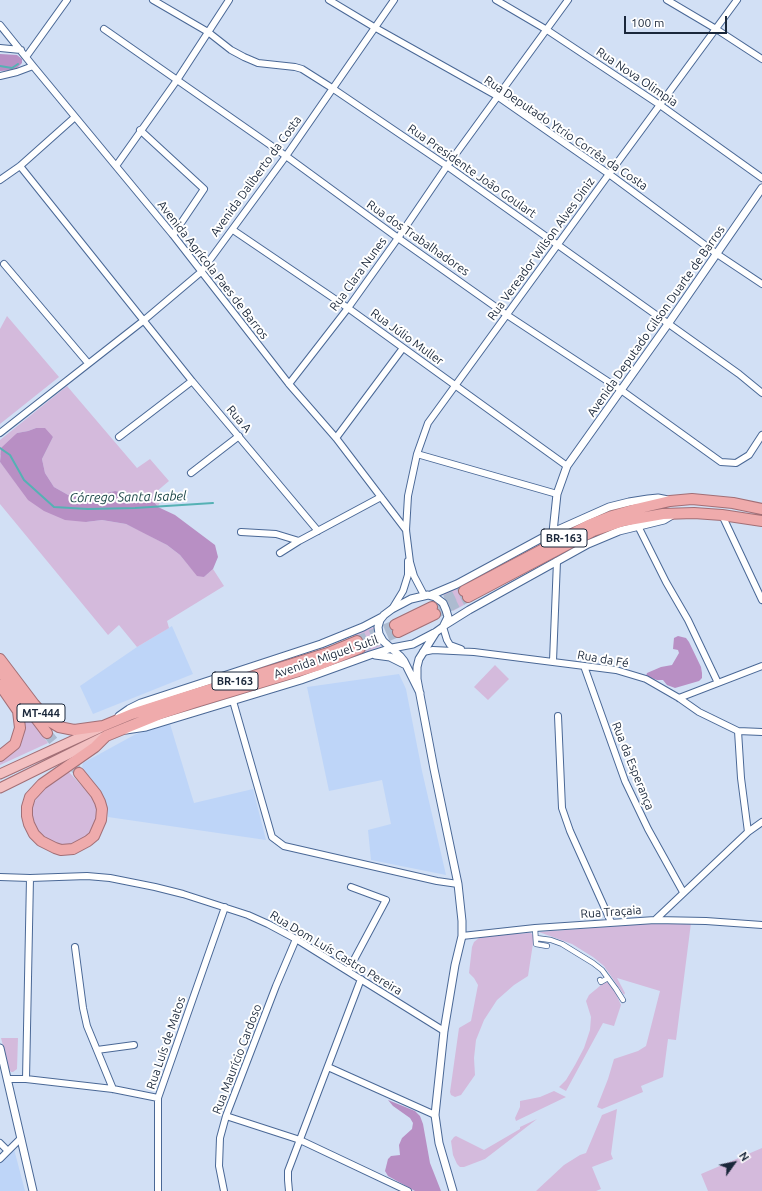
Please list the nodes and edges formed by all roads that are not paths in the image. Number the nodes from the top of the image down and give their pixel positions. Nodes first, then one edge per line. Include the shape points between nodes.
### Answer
1 (68, 0) edge
2 (153, 0) edge
3 (229, 0) edge
4 (329, 0) edge
5 (394, 0) edge
6 (496, 0) edge
7 (568, 0) edge
8 (668, 0) edge
9 (737, 0) edge
10 (0, 24) edge
11 (374, 27) junction
12 (104, 29) dead end
13 (716, 29) junction
14 (547, 30) junction
15 (208, 32) junction
16 (0, 48) edge
17 (21, 50) junction
18 (26, 57) junction
19 (762, 59) edge
20 (33, 66) junction
21 (0, 76) edge
22 (177, 80) junction
23 (332, 88) junction
24 (497, 96) junction
25 (660, 105) junction
26 (75, 117) junction
27 (140, 130) junction
28 (286, 156) junction
29 (20, 166) junction
30 (116, 166) junction
31 (447, 166) junction
32 (609, 174) junction
33 (762, 178) edge
34 (0, 180) edge
35 (762, 188) edge
36 (233, 230) junction
37 (173, 235) junction
38 (398, 238) junction
39 (558, 244) junction
40 (717, 254) junction
41 (4, 264) dead end
42 (201, 272) junction
43 (762, 284) edge
44 (348, 308) junction
45 (507, 314) junction
46 (143, 321) junction
47 (668, 324) junction
48 (403, 348) junction
49 (88, 363) junction
50 (192, 381) junction
51 (289, 384) junction
52 (456, 386) junction
53 (621, 390) junction
54 (762, 393) edge
55 (0, 433) edge
56 (762, 435) edge
57 (239, 436) junction
58 (119, 437) dead end
59 (336, 438) junction
60 (416, 454) junction
61 (567, 466) junction
62 (191, 473) dead end
63 (557, 494) junction
64 (381, 496) junction
65 (670, 500) junction
66 (762, 509) edge
67 (675, 514) junction
68 (722, 515) junction
69 (555, 518) junction
70 (762, 521) edge
71 (638, 526) junction
72 (564, 527) junction
73 (406, 530) junction
74 (318, 531) junction
75 (241, 532) dead end
76 (553, 532) junction
77 (299, 541) junction
78 (408, 549) junction
79 (280, 553) dead end
80 (557, 561) junction
81 (428, 595) junction
82 (762, 600) edge
83 (392, 609) junction
84 (434, 610) tunnel mouth
85 (384, 615) junction
86 (443, 627) junction
87 (396, 628) tunnel mouth
88 (436, 632) junction
89 (359, 644) tunnel mouth
90 (392, 648) junction
91 (422, 652) junction
92 (474, 652) junction
93 (370, 655) junction
94 (0, 660) edge
95 (553, 661) junction
96 (408, 666) junction
97 (584, 666) junction
98 (762, 666) edge
99 (0, 671) edge
100 (718, 683) junction
101 (0, 685) edge
102 (420, 693) junction
103 (679, 698) junction
104 (233, 701) junction
105 (558, 716) dead end
106 (116, 726) junction
107 (105, 731) junction
108 (738, 731) junction
109 (762, 732) edge
110 (48, 733) tunnel mouth
111 (0, 756) edge
112 (79, 772) tunnel mouth
113 (0, 774) edge
114 (0, 788) edge
115 (762, 822) edge
116 (748, 832) junction
117 (0, 877) edge
118 (30, 878) junction
119 (458, 884) junction
120 (351, 887) dead end
121 (683, 892) junction
122 (225, 907) junction
123 (655, 920) junction
124 (611, 922) junction
125 (762, 925) edge
126 (535, 928) junction
127 (462, 936) junction
128 (536, 938) junction
129 (296, 939) junction
130 (547, 946) dead end
131 (76, 947) dead end
132 (348, 971) junction
133 (608, 978) junction
134 (361, 979) junction
135 (600, 980) dead end
136 (623, 1000) dead end
137 (444, 1031) junction
138 (134, 1045) dead end
139 (0, 1048) edge
140 (97, 1050) junction
141 (328, 1067) junction
142 (26, 1078) junction
143 (8, 1079) junction
144 (113, 1090) junction
145 (158, 1098) junction
146 (434, 1115) junction
147 (226, 1116) junction
148 (21, 1138) junction
149 (300, 1140) junction
150 (0, 1143) edge
151 (8, 1151) junction
152 (0, 1159) edge
153 (156, 1190) edge
154 (33, 1191) edge
155 (224, 1191) edge
156 (289, 1191) edge
157 (408, 1191) edge
158 (453, 1191) edge

1 - 18 street
2 - 15 street, Rua Presidente João Goulart
3 - 15 street
4 - 11 street, Rua Deputado Ytrio Corrêa da Costa
5 - 11 street, Avenida Daliberto da Costa
6 - 14 street, Rua Nova Olimpia
7 - 14 street, Rua Clara Nunes
8 - 13 street
9 - 13 street, Rua Vereador Wilson Alves Diniz
10 - 17 street, Avenida Agrícola Paes de Barros
11 - 23 street, Avenida Daliberto da Costa
11 - 24 street, Rua Deputado Ytrio Corrêa da Costa
12 - 22 street, Rua dos Trabalhadores
13 - 19 street
13 - 25 street, Rua Vereador Wilson Alves Diniz
14 - 24 street, Rua Clara Nunes
14 - 25 street, Rua Nova Olimpia
15 - 22 street
15 - 23 street, Rua Presidente João Goulart via 244,57 258,63 302,69
16 - 17 street
17 - 18 street, Avenida Agrícola Paes de Barros
18 - 20 street, Avenida Agrícola Paes de Barros
20 - 21 street
20 - 26 street, Avenida Agrícola Paes de Barros
22 - 27 street
22 - 28 street, Rua dos Trabalhadores
23 - 28 street, Avenida Daliberto da Costa
23 - 31 street, Rua Presidente João Goulart
24 - 31 street, Rua Clara Nunes
24 - 32 street, Rua Deputado Ytrio Corrêa da Costa
25 - 32 street, Rua Vereador Wilson Alves Diniz
25 - 33 street, Rua Nova Olimpia
26 - 29 street
26 - 30 street, Avenida Agrícola Paes de Barros
27 - 30 street
27 - 37 street via 204,189
28 - 36 street, Avenida Daliberto da Costa
28 - 38 street, Rua dos Trabalhadores
29 - 34 street
29 - 46 street, Rua A
30 - 37 street, Avenida Agrícola Paes de Barros
31 - 38 street, Rua Clara Nunes
31 - 39 street, Rua Presidente João Goulart
32 - 39 street, Rua Vereador Wilson Alves Diniz
32 - 40 street, Rua Deputado Ytrio Corrêa da Costa
35 - 40 street, Avenida Deputado Gilson Duarte de Barros
36 - 42 street, Avenida Daliberto da Costa
36 - 44 street, Rua Júlio Muller
37 - 42 street, Avenida Agrícola Paes de Barros
38 - 44 street, Rua Clara Nunes
38 - 45 street, Rua dos Trabalhadores
39 - 45 street, Rua Vereador Wilson Alves Diniz
39 - 47 street, Rua Presidente João Goulart
40 - 43 street, Rua Deputado Ytrio Corrêa da Costa
40 - 47 street, Avenida Deputado Gilson Duarte de Barros
41 - 49 street
42 - 46 street, Avenida Daliberto da Costa
42 - 51 street, Avenida Agrícola Paes de Barros
44 - 48 street, Rua Júlio Muller
44 - 51 street, Rua Clara Nunes
45 - 52 street, Rua Vereador Wilson Alves Diniz
45 - 53 street, Rua dos Trabalhadores
46 - 49 street, Avenida Daliberto da Costa
46 - 50 street, Rua A
47 - 53 street, Avenida Deputado Gilson Duarte de Barros
47 - 54 street, Rua Presidente João Goulart
48 - 52 street, Rua Júlio Muller
48 - 59 street
49 - 55 street, Avenida Daliberto da Costa
50 - 57 street, Rua A
50 - 58 street
51 - 59 street, Avenida Agrícola Paes de Barros
52 - 60 street, Rua Vereador Wilson Alves Diniz via 428,423
52 - 61 street, Rua Júlio Muller
53 - 56 street, Rua dos Trabalhadores via 721,462 736,463 749,455
53 - 61 street, Avenida Deputado Gilson Duarte de Barros
57 - 62 street
57 - 74 street, Rua A
59 - 64 street, Avenida Agrícola Paes de Barros
60 - 63 street
60 - 73 street, Rua Vereador Wilson Alves Diniz via 408,496
61 - 63 street, Avenida Deputado Gilson Duarte de Barros
63 - 69 street, Avenida Deputado Gilson Duarte de Barros
64 - 73 street, Avenida Agrícola Paes de Barros
64 - 74 street
65 - 66 highway, BR-163 via 717,501
65 - 67 highway, BR-163 via 589,525 466,594 593,531 639,517
65 - 72 street via 658,498 609,507
67 - 68 highway, BR-163
67 - 71 street via 664,520
68 - 70 highway, BR-163
68 - 82 street
69 - 72 street
69 - 76 street, Avenida Deputado Gilson Duarte de Barros
71 - 80 street via 588,544
71 - 100 street
72 - 76 street
73 - 78 street, Rua Vereador Wilson Alves Diniz
74 - 77 street
75 - 77 street via 276,534
76 - 81 street via 457,584
77 - 79 street
78 - 81 street via 414,576
78 - 83 street via 408,575 403,591
80 - 86 street via 468,610
80 - 95 street
81 - 83 street via 411,599
81 - 86 street via 438,599 446,610 448,617
83 - 85 street
84 - 87 highway
85 - 90 street via 379,624 379,634
85 - 106 street, Avenida Miguel Sutil via 363,627 314,647 141,703 129,709
86 - 88 street
86 - 92 street, Rua da Fé via 450,645
88 - 90 street, Avenida Miguel Sutil via 413,644
88 - 91 street
89 - 106 highway, BR-163 via 316,666
90 - 93 street, Avenida Miguel Sutil
90 - 96 street
91 - 92 street, Rua da Fé
91 - 102 street via 417,667
92 - 95 street, Rua da Fé
93 - 96 street via 390,657
93 - 104 street, Avenida Miguel Sutil
94 - 107 highway, MT-444 via 42,714 54,724 66,730
95 - 97 street, Rua da Fé
96 - 102 street
97 - 103 street, Rua da Fé via 616,670 646,679
97 - 121 street, Rua da Esperança via 625,781 648,830
98 - 100 street
99 - 110 highway
100 - 103 street
101 - 111 highway, MT-444 via 18,711 20,724 20,733 15,744
102 - 119 street
103 - 108 street, Rua da Fé via 699,712
104 - 106 street, Avenida Miguel Sutil via 146,727 130,730
104 - 119 street via 272,837 284,846
105 - 124 street via 562,808
106 - 107 highway, Avenida Miguel Sutil / BR-163
107 - 112 highway via 95,747 42,784 30,797 27,816 34,834 41,841 62,850 88,841 94,836 101,820 100,802
107 - 113 main road, Avenida Miguel Sutil / BR-163
107 - 114 main road, Avenida Miguel Sutil / BR-163
108 - 109 street, Rua da Fé
108 - 116 street
115 - 116 street
116 - 121 street
117 - 118 street, Rua Dom Luís Castro Pereira
118 - 122 street, Rua Dom Luís Castro Pereira via 110,878 155,886
118 - 142 street
119 - 127 street
120 - 132 street via 386,900
121 - 123 street
122 - 129 street, Rua Dom Luís Castro Pereira via 262,921
122 - 145 street, Rua Luís de Matos
123 - 124 street, Rua Traçaia
123 - 125 street, Rua Traçaia
124 - 126 street, Rua Traçaia
126 - 127 street, Rua Traçaia
126 - 128 street
127 - 137 street
128 - 130 street via 536,944
128 - 133 street via 562,944 593,963
129 - 132 street, Rua Dom Luís Castro Pereira
129 - 147 street, Rua Maurício Cardoso
131 - 140 street via 83,1008
132 - 134 street, Rua Dom Luís Castro Pereira
133 - 135 street via 601,982
133 - 136 street
134 - 137 street, Rua Dom Luís Castro Pereira
134 - 141 street
137 - 146 street
138 - 140 street
139 - 143 street
140 - 144 street
141 - 146 street
141 - 149 street
142 - 143 street
142 - 144 street
143 - 148 street
144 - 145 street
145 - 153 street, Rua Luís de Matos
146 - 158 street
147 - 149 street
147 - 155 street, Rua Maurício Cardoso via 218,1150
148 - 151 street
148 - 154 street
149 - 156 street via 288,1171
149 - 157 street
150 - 151 street
151 - 152 street

